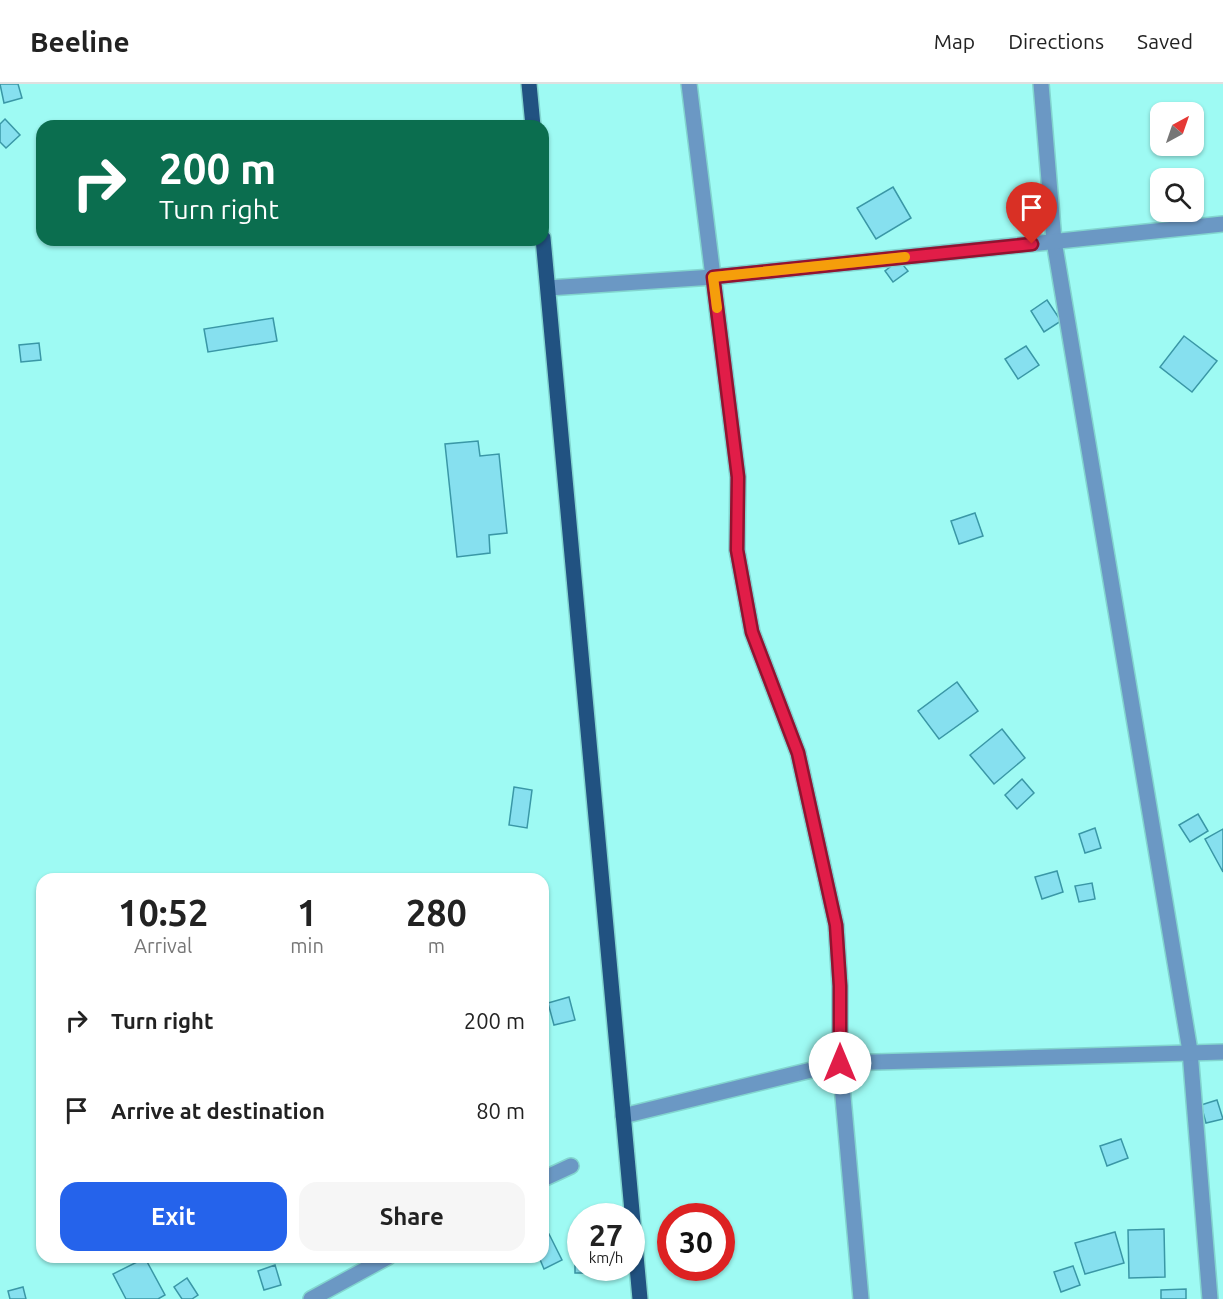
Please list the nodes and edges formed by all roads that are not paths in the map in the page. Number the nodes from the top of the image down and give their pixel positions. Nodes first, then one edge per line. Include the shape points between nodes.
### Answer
1 (529, 84) edge
2 (689, 84) edge
3 (1041, 84) edge
4 (532, 120) edge
5 (1223, 224) edge
6 (1054, 242) junction
7 (544, 246) edge
8 (713, 277) junction
9 (548, 288) junction
10 (1190, 1051) junction
11 (1223, 1052) edge
12 (840, 1063) junction
13 (623, 1116) junction
14 (571, 1166) dead end
15 (549, 1176) edge
16 (377, 1263) edge
17 (311, 1299) edge
18 (640, 1299) edge
19 (861, 1299) edge
20 (1210, 1299) edge

1 - 4 main road
2 - 8 street
3 - 6 street
5 - 6 street
6 - 8 street
6 - 10 street
7 - 9 main road
8 - 9 street
8 - 12 street via 738,477 737,550 752,632 798,753 836,925
9 - 13 main road
10 - 11 street
10 - 12 street
10 - 20 street
12 - 13 street
12 - 19 street
13 - 18 main road
14 - 15 street
16 - 17 street

